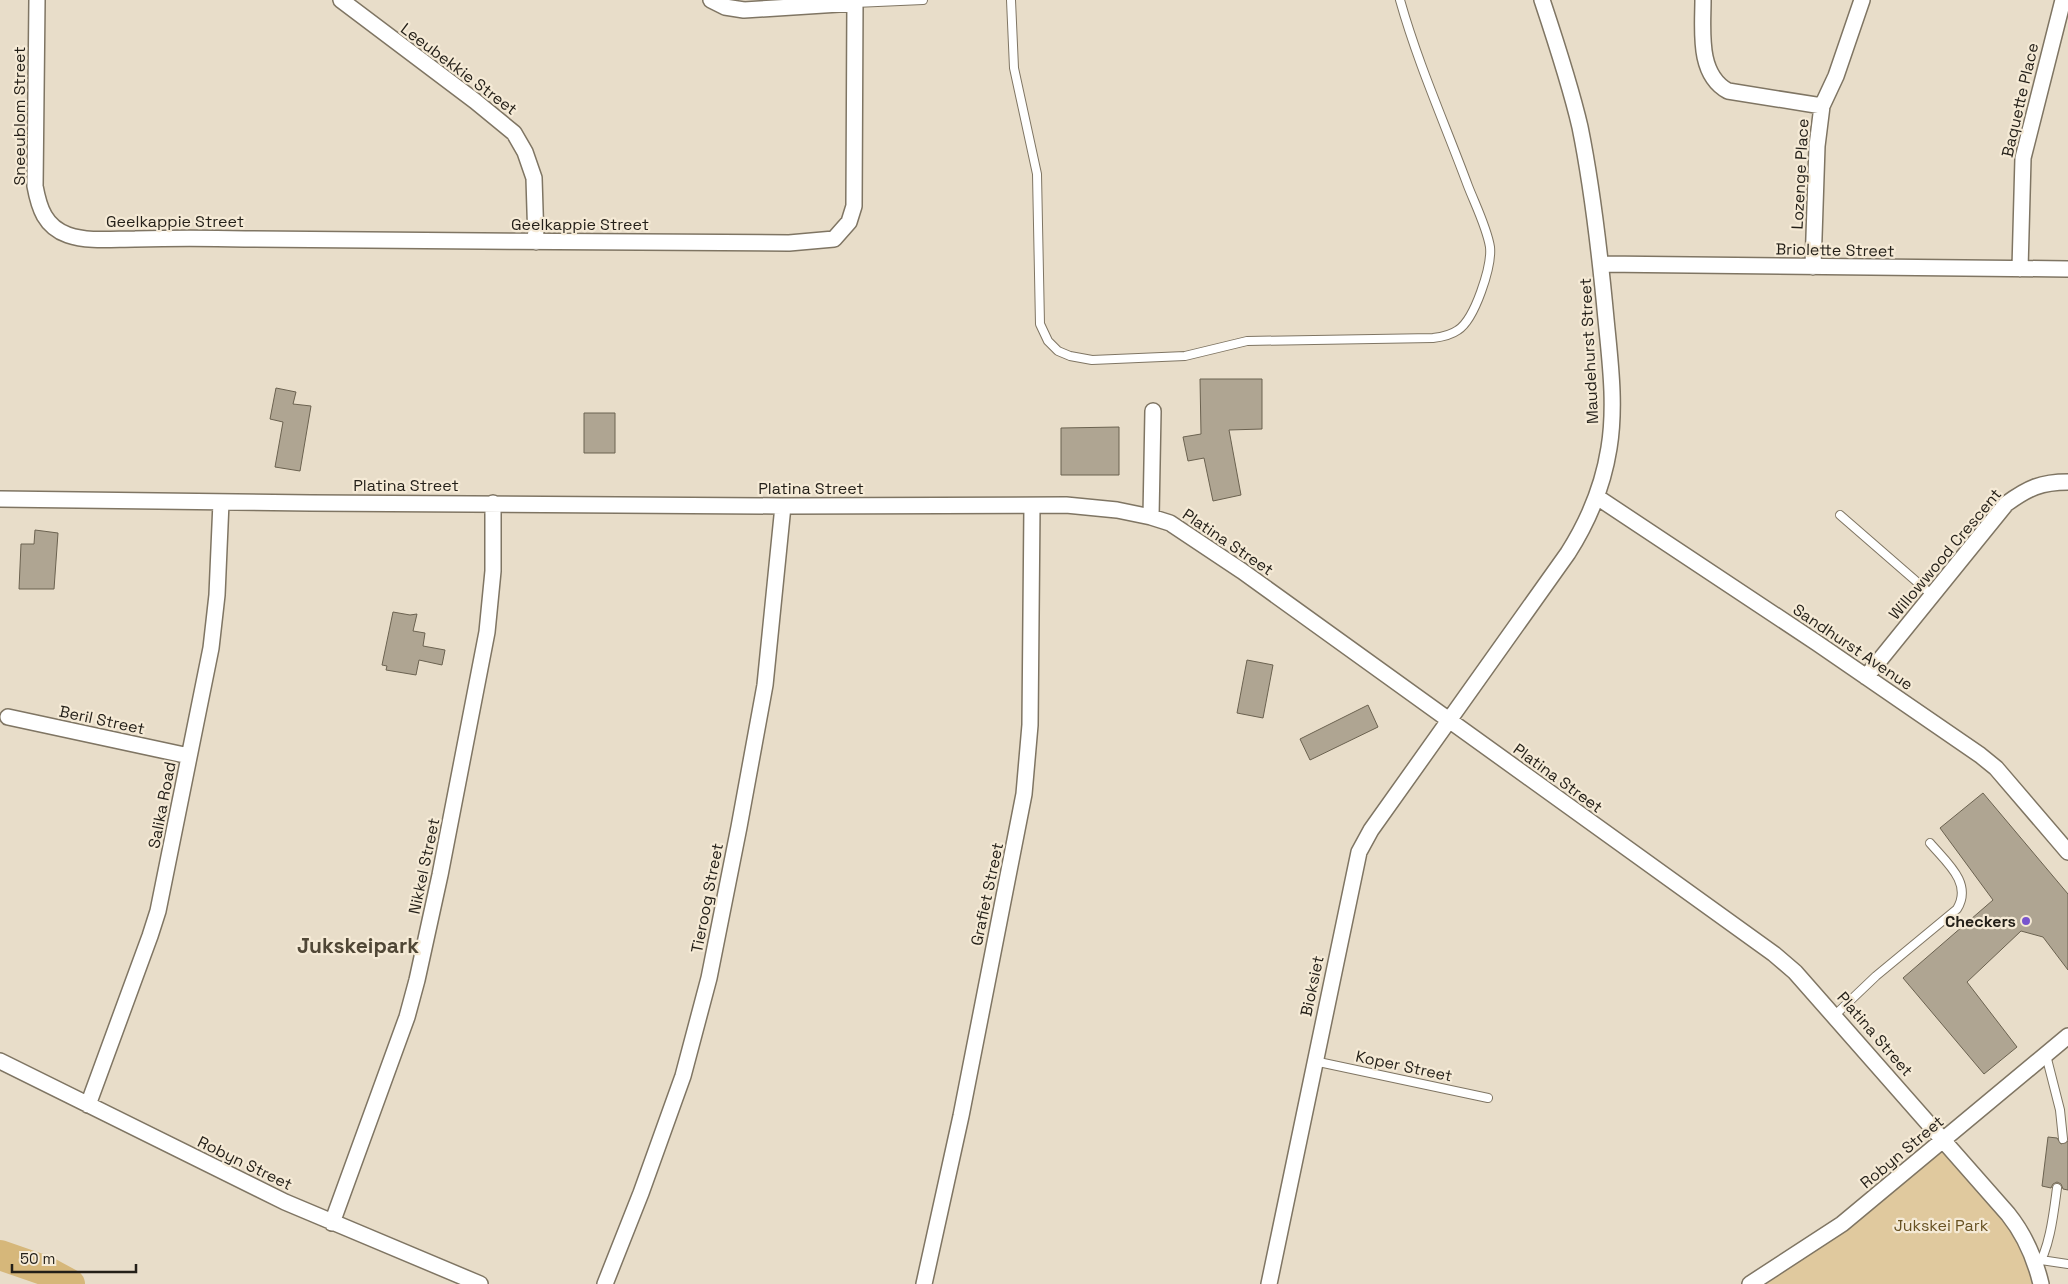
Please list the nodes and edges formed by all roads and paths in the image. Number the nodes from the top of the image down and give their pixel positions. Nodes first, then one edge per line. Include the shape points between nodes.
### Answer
1 (37, 0) edge
2 (341, 0) edge
3 (711, 0) edge
4 (922, 0) edge
5 (1011, 0) edge
6 (1400, 0) edge
7 (1542, 0) edge
8 (1703, 0) edge
9 (1862, 0) edge
10 (2063, 0) edge
11 (855, 2) edge
12 (1822, 106) junction
13 (81, 238) joint
14 (536, 242) junction
15 (1602, 264) junction
16 (1813, 267) junction
17 (2020, 269) junction
18 (2068, 269) edge
19 (1153, 411) dead end
20 (2068, 482) edge
21 (1597, 497) junction
22 (0, 498) edge
23 (220, 502) junction
24 (493, 503) junction
25 (783, 506) junction
26 (1032, 506) junction
27 (1840, 515) dead end
28 (1151, 517) junction
29 (1932, 595) junction
30 (1866, 677) junction
31 (8, 717) dead end
32 (1448, 720) junction
33 (189, 756) junction
34 (1930, 843) dead end
35 (2068, 852) edge
36 (1835, 1015) junction
37 (2068, 1036) edge
38 (2046, 1055) junction
39 (0, 1061) edge
40 (1314, 1061) junction
41 (1488, 1098) dead end
42 (88, 1104) junction
43 (2063, 1139) dead end
44 (1944, 1140) junction
45 (2057, 1188) dead end
46 (332, 1223) junction
47 (2039, 1263) junction
48 (2068, 1264) edge
49 (480, 1284) edge
50 (605, 1284) edge
51 (924, 1284) edge
52 (1269, 1284) edge
53 (1750, 1284) edge
54 (2041, 1284) edge

1 - 13 street, Sneeublom Street via 35,186 38,204 50,225
2 - 14 street, Leeubekkie Street via 514,133 534,178
3 - 11 street via 744,10
4 - 11 lane
5 - 6 lane via 1014,68 1037,174 1040,324 1048,341 1058,351 1092,360 1185,356 1248,341 1433,338 1452,333 1465,324 1486,274 1489,242 1423,74
7 - 15 street, Maudehurst Street via 1579,126
8 - 12 street via 1706,63 1716,83 1728,90
9 - 12 street, Lozenge Place via 1840,66
10 - 17 street, Baquette Place via 2023,158
11 - 14 street, Geelkappie Street via 854,206 849,222 834,239 807,243
12 - 16 street, Lozenge Place via 1817,146
13 - 14 street, Geelkappie Street
15 - 16 street, Briolette Street
15 - 21 street, Maudehurst Street via 1612,411 1610,447
16 - 17 street, Briolette Street
17 - 18 street, Briolette Street
19 - 28 street
20 - 29 street, Willowwood Crescent via 2034,486 2006,504
21 - 30 street, Sandhurst Avenue
21 - 32 street, Maudehurst Street via 1568,553
22 - 23 street, Platina Street
23 - 24 street, Platina Street
23 - 33 street, Salika Road via 215,619
24 - 25 street, Platina Street
24 - 46 street, Nikkel Street via 493,571 487,632 417,980 407,1017
25 - 26 street, Platina Street
25 - 50 street, Tieroog Street via 765,685 709,978 683,1076
26 - 28 street, Platina Street via 1066,505
26 - 51 street, Grafiet Street via 1030,725 1024,794 961,1116
27 - 29 lane
28 - 32 street, Platina Street via 1170,523 1242,571
29 - 30 street, Willowwood Crescent
30 - 35 street, Sandhurst Avenue via 1996,768
31 - 33 street, Beril Street
32 - 36 street, Platina Street via 1774,954
32 - 40 street, Bioksiet via 1359,852
33 - 42 street, Salika Road via 158,911
34 - 36 lane via 1959,879 1962,900 1957,909 1876,976
36 - 44 street, Platina Street
37 - 38 street, Robyn Street
38 - 43 lane via 2060,1110
38 - 44 street, Robyn Street
39 - 42 street, Robyn Street
40 - 41 lane, Koper Street
40 - 52 street, Bioksiet
42 - 46 street, Robyn Street via 237,1180
44 - 47 street, Platina Street via 2012,1218
44 - 53 street, Robyn Street via 1842,1224
45 - 47 lane
46 - 49 street, Robyn Street
47 - 48 lane
47 - 54 street, Platina Street

